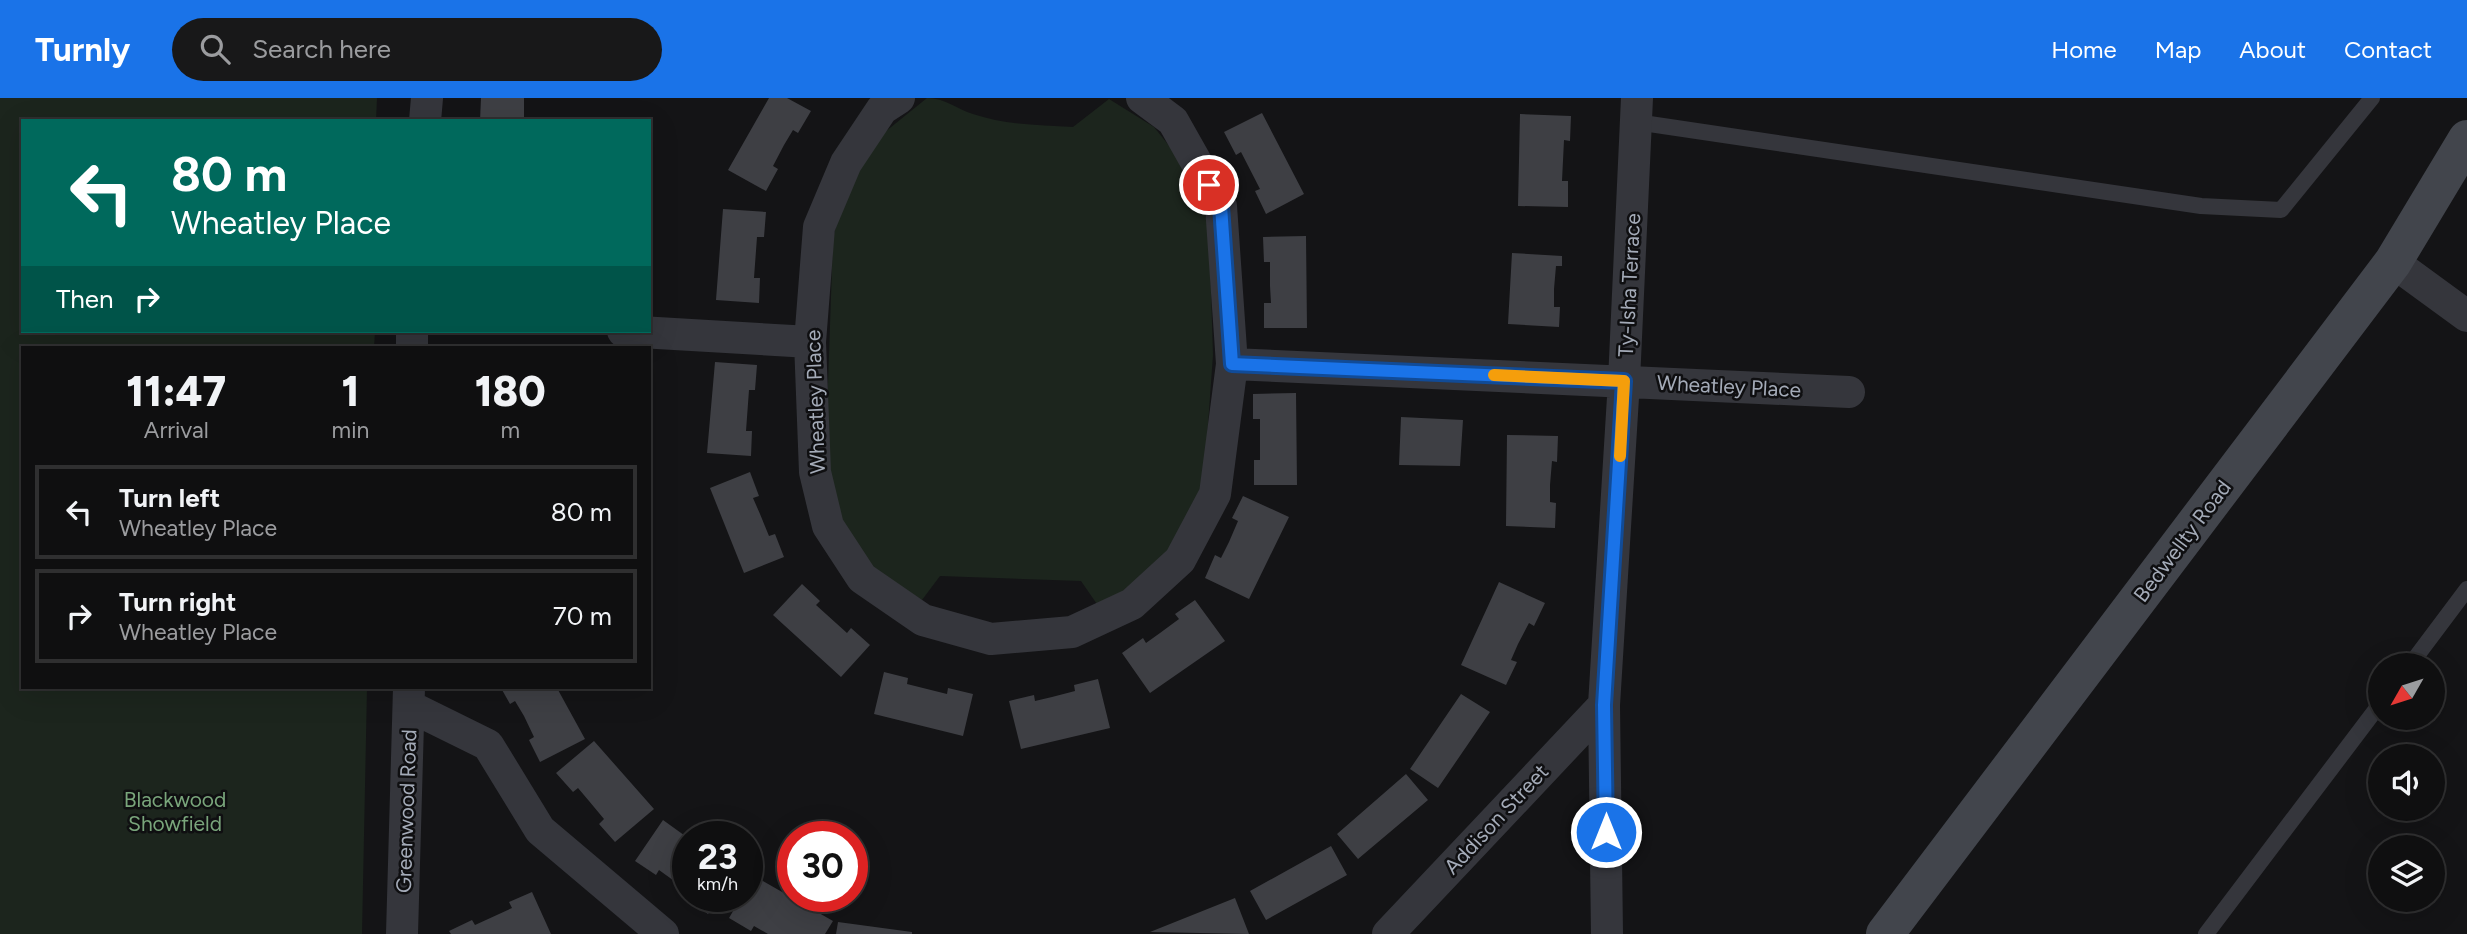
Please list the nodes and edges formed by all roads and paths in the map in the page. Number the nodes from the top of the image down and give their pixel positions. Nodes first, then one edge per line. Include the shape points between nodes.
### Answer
1 (427, 98) edge
2 (899, 98) edge
3 (1142, 98) edge
4 (2372, 98) edge
5 (1637, 110) edge
6 (425, 119) edge
7 (2465, 147) edge
8 (2393, 262) junction
9 (2467, 316) edge
10 (651, 333) edge
11 (810, 342) junction
12 (1232, 364) junction
13 (1624, 381) junction
14 (1849, 392) dead end
15 (2467, 589) edge
16 (2419, 653) edge
17 (409, 697) edge
18 (1604, 705) junction
19 (2368, 720) edge
20 (402, 934) edge
21 (663, 934) edge
22 (1388, 934) edge
23 (1607, 934) edge
24 (1885, 934) edge
25 (2206, 934) edge

1 - 6 street
2 - 11 street, Wheatley Place via 882,109 846,163 819,227
3 - 12 street, Wheatley Place via 1173,121 1221,206
4 - 5 lane via 2281,210 2201,206
5 - 13 street, Ty-Isha Terrace
7 - 8 street, Bedwellty Road
8 - 9 street
8 - 24 street, Bedwellty Road
10 - 11 street
11 - 12 street, Wheatley Place via 815,472 828,526 862,578 872,585 923,620 991,639 1072,632 1132,604 1180,560 1215,494
12 - 13 street, Wheatley Place
13 - 14 street, Wheatley Place
13 - 18 street, Ty-Isha Terrace
15 - 16 lane
17 - 20 street, Greenwood Road
17 - 21 street via 488,745 540,830
18 - 22 street, Addison Street
18 - 23 street, Ty-Isha Terrace
19 - 25 lane

